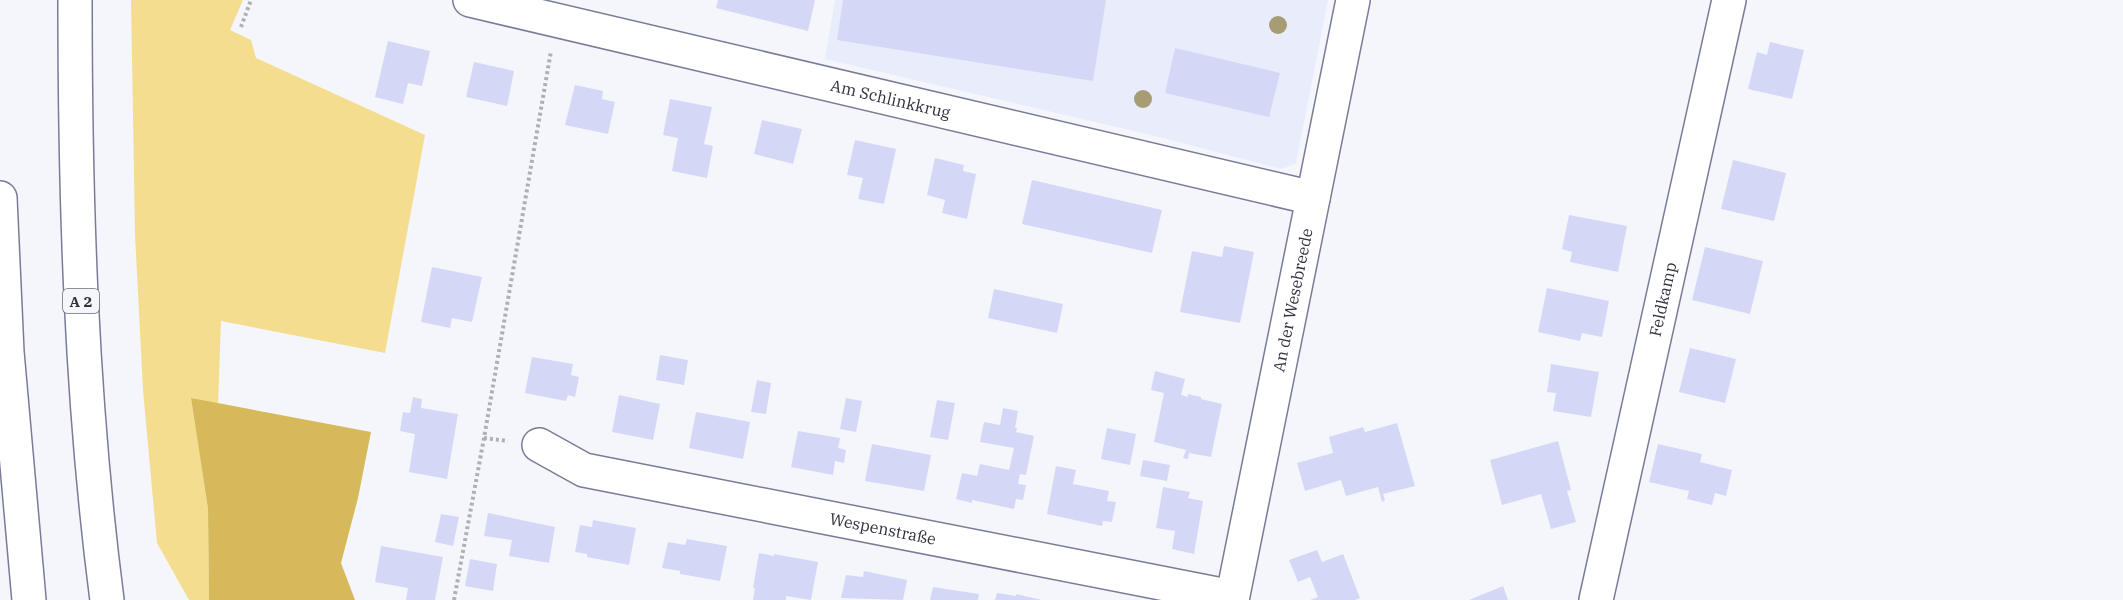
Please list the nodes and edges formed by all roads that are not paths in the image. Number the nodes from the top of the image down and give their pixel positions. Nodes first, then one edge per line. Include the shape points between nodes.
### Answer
1 (75, 0) edge
2 (470, 0) edge
3 (1353, 0) edge
4 (1730, 0) edge
5 (0, 198) edge
6 (1312, 198) junction
7 (539, 446) dead end
8 (1232, 599) edge
9 (29, 600) edge
10 (107, 600) edge
11 (1596, 600) edge

1 - 10 main road, A 2 via 81,292
2 - 6 main road, Am Schlinkkrug
3 - 6 main road, An der Wesebreede
4 - 11 main road, Feldkamp
5 - 9 main road via 7,352
6 - 8 main road, An der Wesebreede
7 - 8 main road, Wespenstraße via 584,470

